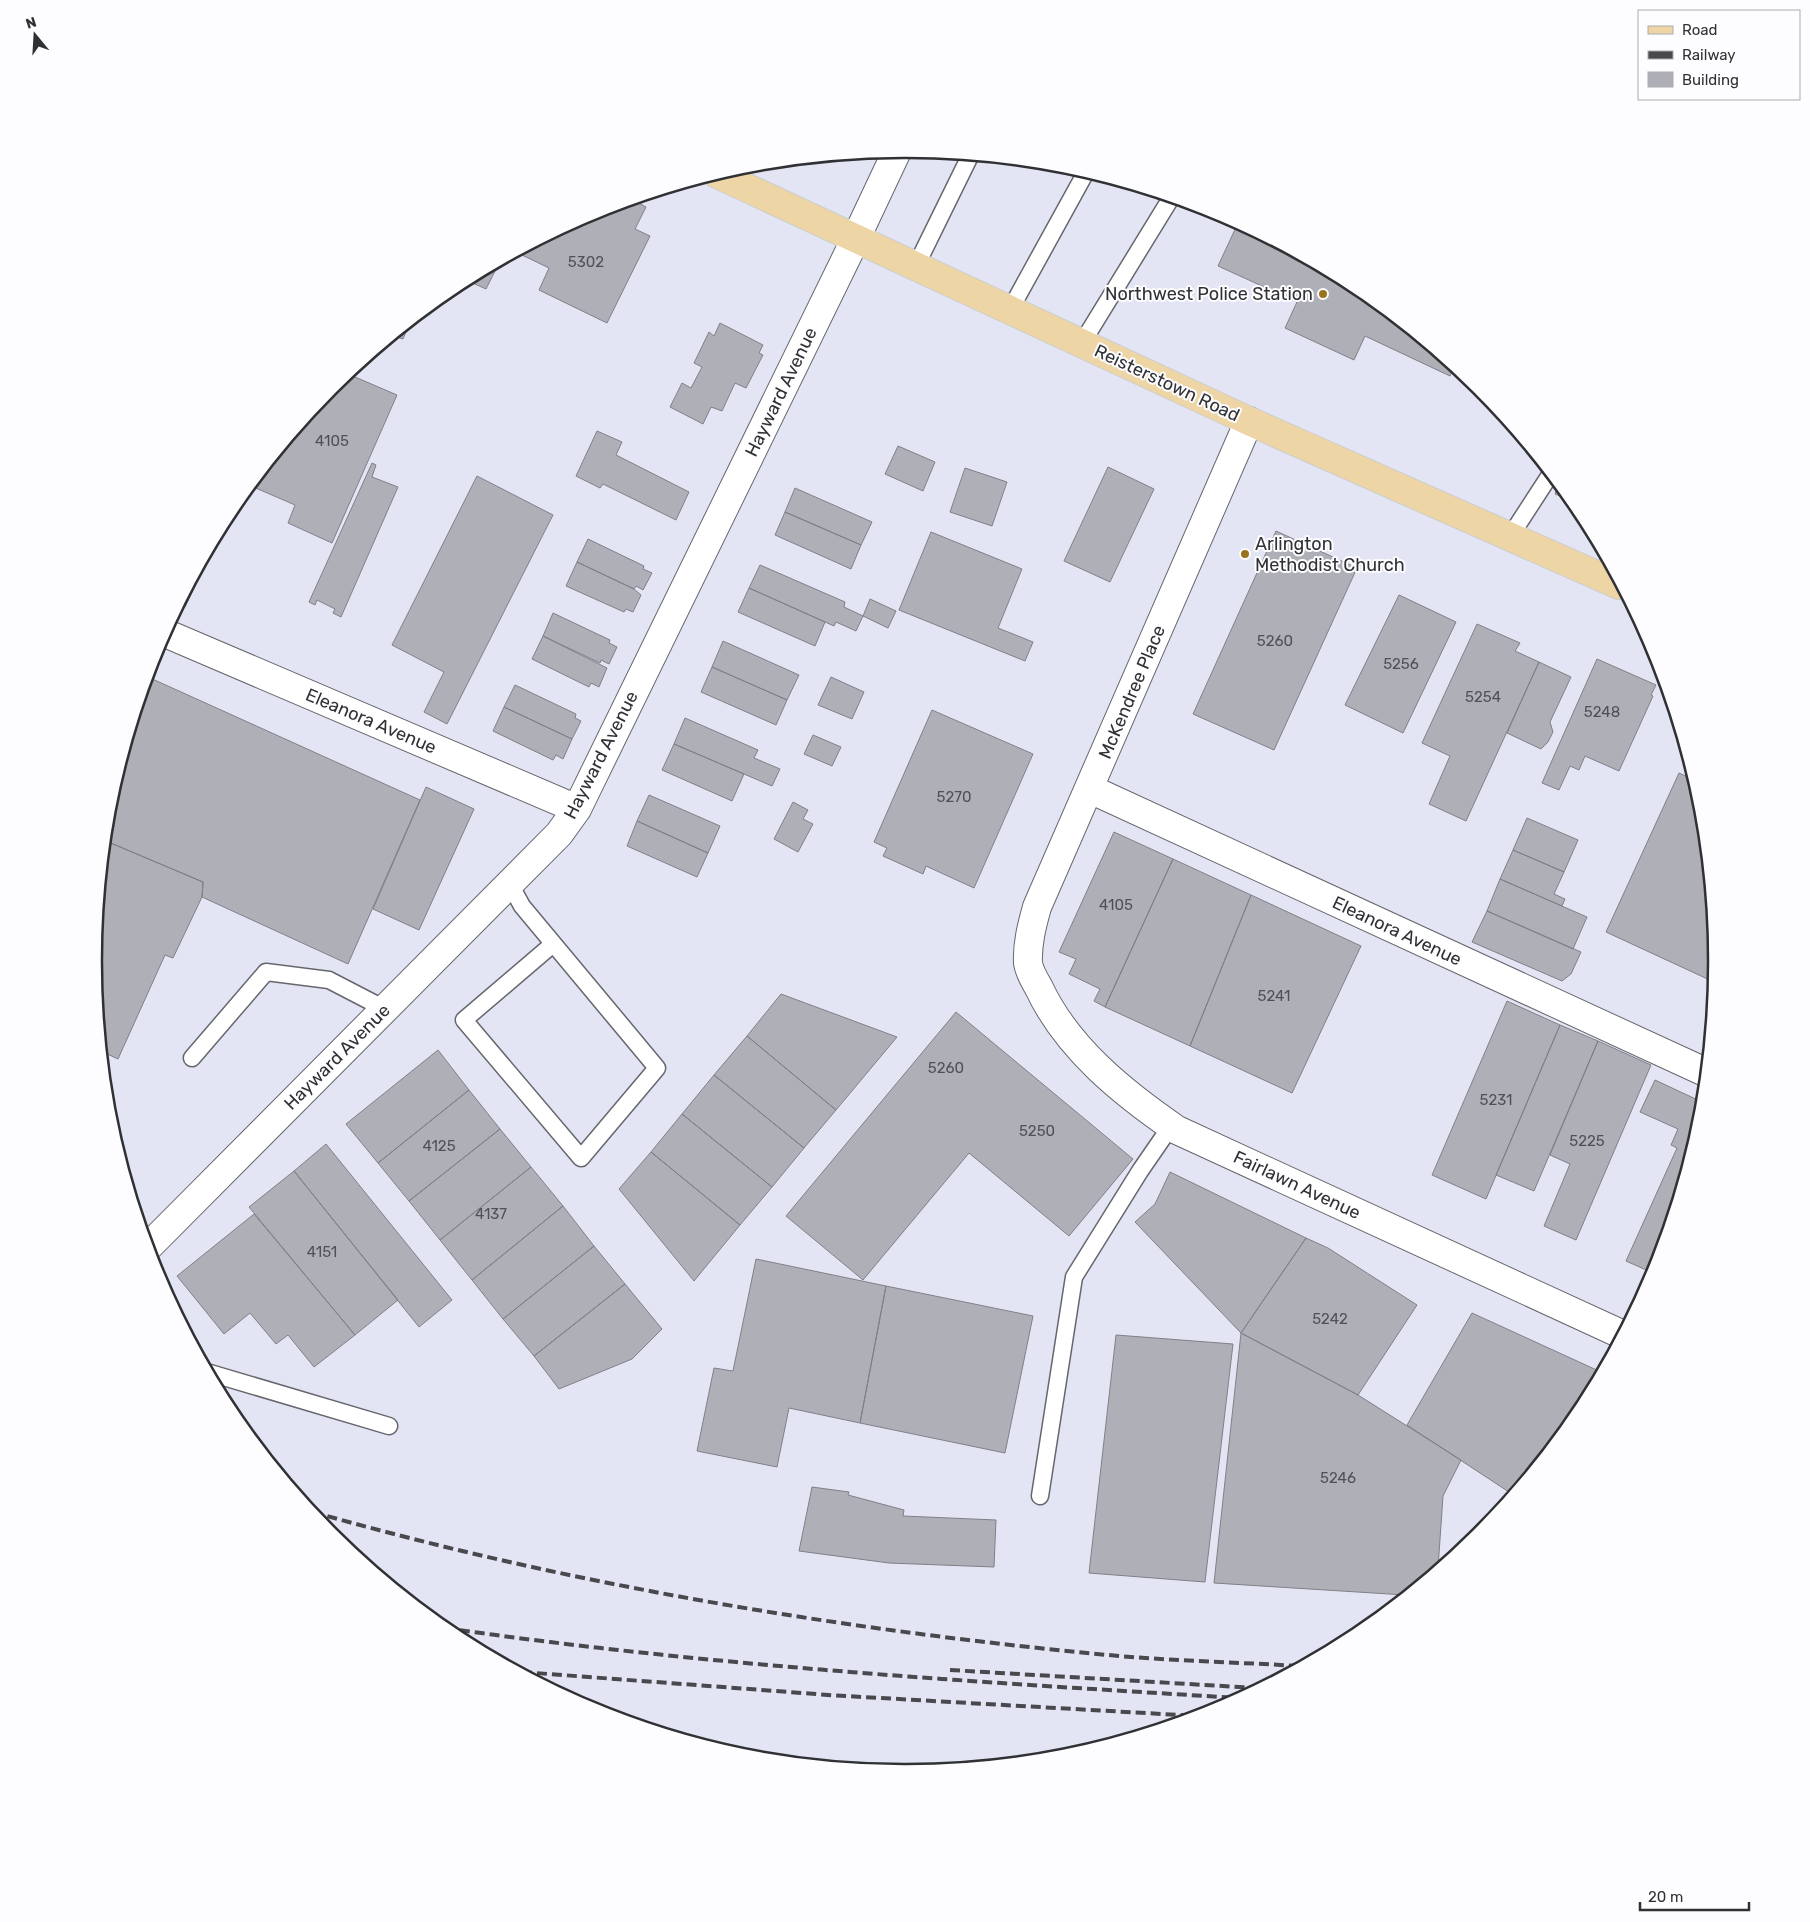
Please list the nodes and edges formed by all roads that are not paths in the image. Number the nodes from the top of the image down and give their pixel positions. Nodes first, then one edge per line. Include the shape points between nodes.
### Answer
1 (893, 158) edge
2 (968, 161) edge
3 (727, 179) edge
4 (1082, 179) edge
5 (1168, 203) edge
6 (856, 238) junction
7 (916, 266) junction
8 (1010, 310) junction
9 (1082, 343) junction
10 (1249, 421) junction
11 (1547, 479) edge
12 (1511, 536) junction
13 (1612, 582) edge
14 (172, 636) edge
15 (1090, 790) junction
16 (577, 809) junction
17 (510, 884) junction
18 (553, 944) junction
19 (1028, 965) joint
20 (385, 1009) junction
21 (192, 1058) dead end
22 (1700, 1070) edge
23 (1171, 1126) junction
24 (153, 1240) edge
25 (1616, 1332) edge
26 (218, 1375) edge
27 (389, 1426) dead end
28 (1040, 1496) dead end

1 - 6 street, Hayward Avenue
2 - 7 lane
3 - 6 main road, Reisterstown Road
4 - 8 lane
5 - 9 lane
6 - 7 main road, Reisterstown Road
6 - 16 street, Hayward Avenue
7 - 8 main road, Reisterstown Road
8 - 9 main road, Reisterstown Road
9 - 10 main road, Reisterstown Road
10 - 12 main road, Reisterstown Road
10 - 15 street, McKendree Place
11 - 12 lane
12 - 13 main road, Reisterstown Road
14 - 16 street, Eleanora Avenue
15 - 19 street, McKendree Place via 1037,906 1029,939
15 - 22 street, Eleanora Avenue
16 - 17 street, Hayward Avenue via 559,834
17 - 18 lane via 522,906
17 - 20 street, Hayward Avenue
18 - 18 lane via 657,1068 581,1158 464,1020
19 - 23 street, Fairlawn Avenue via 1047,1006 1075,1044 1134,1101
20 - 21 lane via 330,980 266,972
20 - 24 street, Hayward Avenue
23 - 25 street, Fairlawn Avenue
23 - 28 lane via 1074,1277
26 - 27 lane

